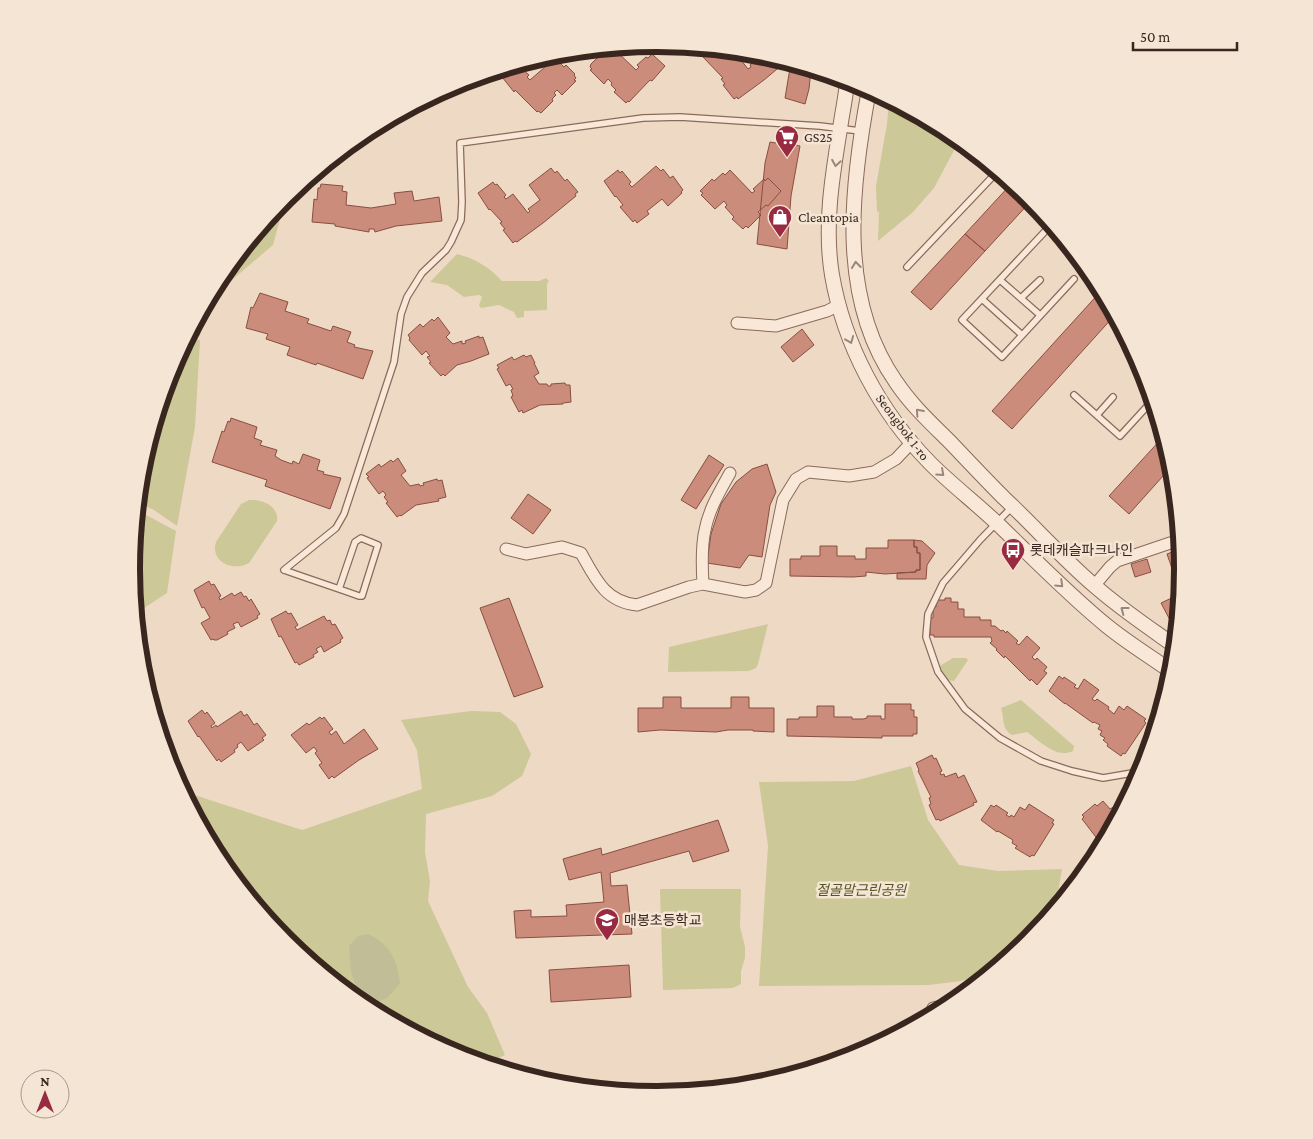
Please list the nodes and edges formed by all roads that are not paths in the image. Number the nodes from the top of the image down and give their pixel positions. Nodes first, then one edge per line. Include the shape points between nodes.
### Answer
1 (846, 89) edge
2 (868, 98) edge
3 (840, 128) junction
4 (862, 132) junction
5 (992, 177) edge
6 (1046, 230) edge
7 (907, 268) dead end
8 (1074, 279) dead end
9 (1000, 280) junction
10 (1040, 280) dead end
11 (1021, 298) junction
12 (982, 299) junction
13 (839, 305) junction
14 (1040, 315) junction
15 (737, 324) dead end
16 (1022, 335) junction
17 (1074, 394) dead end
18 (1113, 398) dead end
19 (1147, 406) edge
20 (1097, 416) junction
21 (912, 442) junction
22 (730, 473) dead end
23 (1013, 506) junction
24 (997, 524) junction
25 (1172, 542) edge
26 (506, 549) dead end
27 (703, 584) junction
28 (1094, 586) junction
29 (339, 589) junction
30 (1168, 640) edge
31 (1164, 667) edge
32 (1131, 773) edge

1 - 3 street, Seongbok 1-ro
2 - 4 street, Seongbok 1-ro
3 - 4 lane
3 -> 13 street, Seongbok 1-ro via 829,215 832,274
3 - 29 lane via 680,117 643,118 460,143 461,220 451,242 422,273 407,297 401,314 394,362 344,514 336,528 284,570
23 -> 4 street, Seongbok 1-ro via 911,403 880,355 862,302 854,241
5 - 7 lane
6 - 9 lane
8 - 14 lane
9 - 11 lane
9 - 12 lane
10 - 11 lane
11 - 14 lane
12 - 16 lane
12 - 16 lane via 962,320 1002,357
13 - 15 street via 776,326
13 -> 21 street, Seongbok 1-ro via 850,340 874,389
14 - 16 lane
17 - 20 lane
18 - 20 lane
19 - 20 lane via 1120,436
21 -> 24 street, Seongbok 1-ro via 930,463
21 - 27 street via 896,459 874,472 849,476 808,472 796,479 783,500 766,583 756,590 745,592
22 - 27 street via 712,506 704,531
23 - 24 lane
23 - 28 street, Seongbok 1-ro
24 -> 31 street, Seongbok 1-ro via 1096,616
24 - 32 lane via 943,583 928,614 926,638 938,672 965,709 1000,738 1041,761 1102,778
25 - 28 street via 1117,561
26 - 27 street via 526,554 562,547 581,553 597,582 614,598 628,604 637,605
30 -> 28 street, Seongbok 1-ro
29 - 29 lane via 362,596 378,545 361,538 355,542

